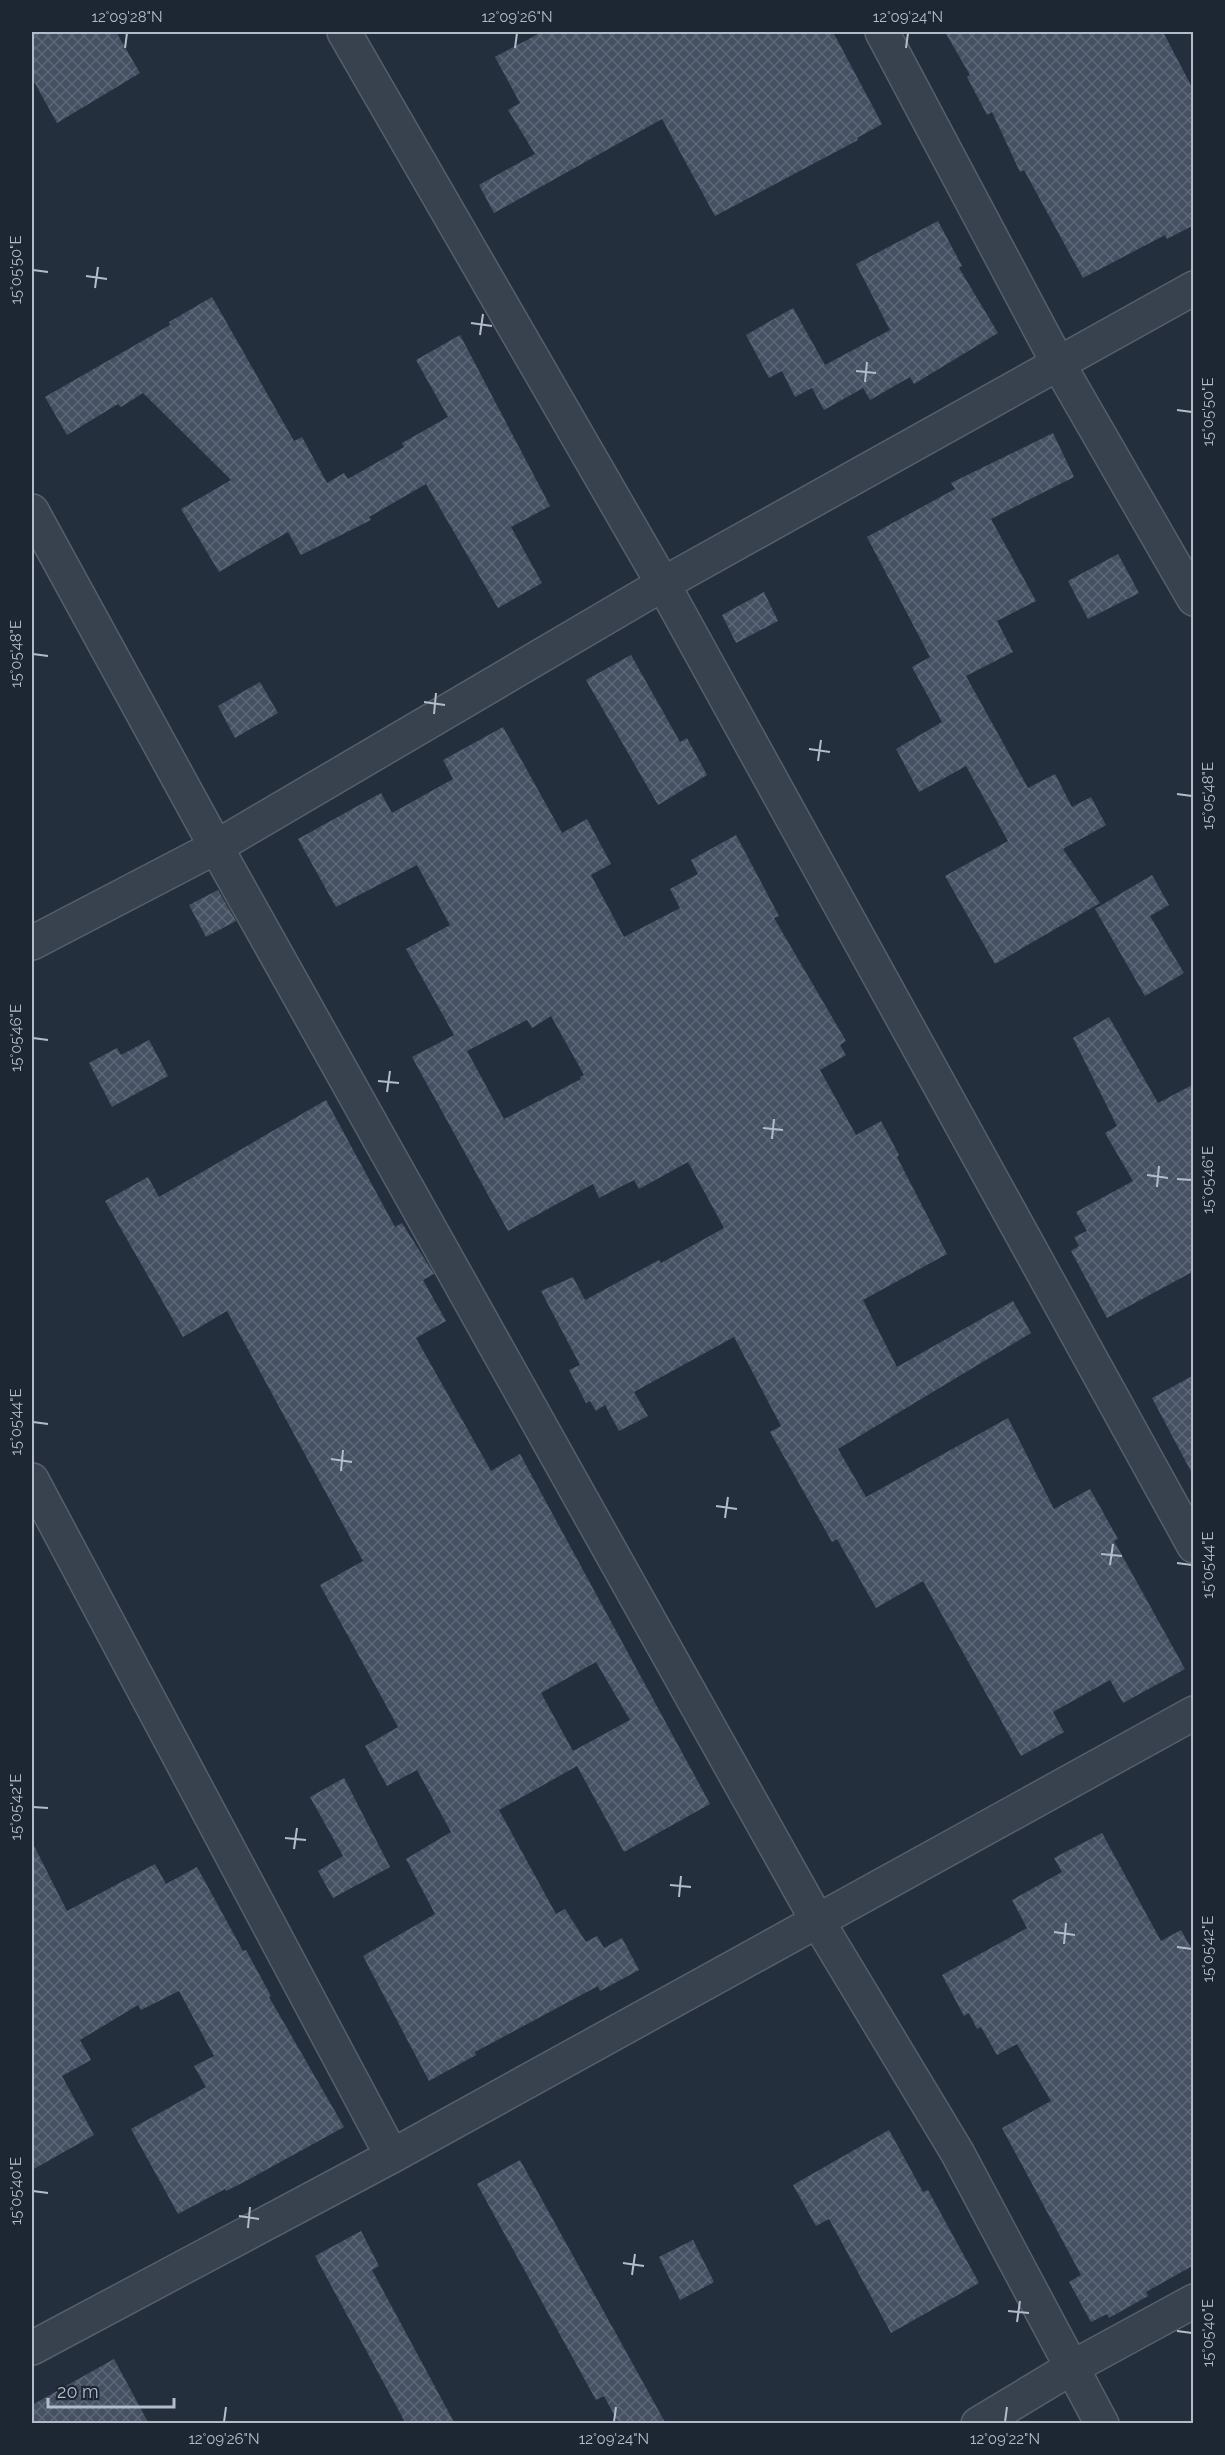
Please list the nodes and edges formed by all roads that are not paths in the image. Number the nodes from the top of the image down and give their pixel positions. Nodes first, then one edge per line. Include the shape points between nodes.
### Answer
1 (344, 32) edge
2 (882, 32) edge
3 (1194, 288) edge
4 (1059, 365) junction
5 (32, 511) edge
6 (663, 584) junction
7 (1194, 599) edge
8 (216, 847) junction
9 (32, 943) edge
10 (32, 1480) edge
11 (1194, 1546) edge
12 (1194, 1713) edge
13 (817, 1920) junction
14 (392, 2156) junction
15 (1194, 2301) edge
16 (32, 2348) edge
17 (1071, 2368) junction
18 (978, 2424) edge
19 (1102, 2424) edge

1 - 6 street
2 - 4 street
3 - 4 street
4 - 6 street
4 - 7 street
5 - 8 street
6 - 8 street
6 - 11 street
8 - 9 street
8 - 13 street
10 - 14 street
12 - 13 street
13 - 14 street
13 - 17 street via 957,2152
14 - 16 street
15 - 17 street
17 - 18 street
17 - 19 street

